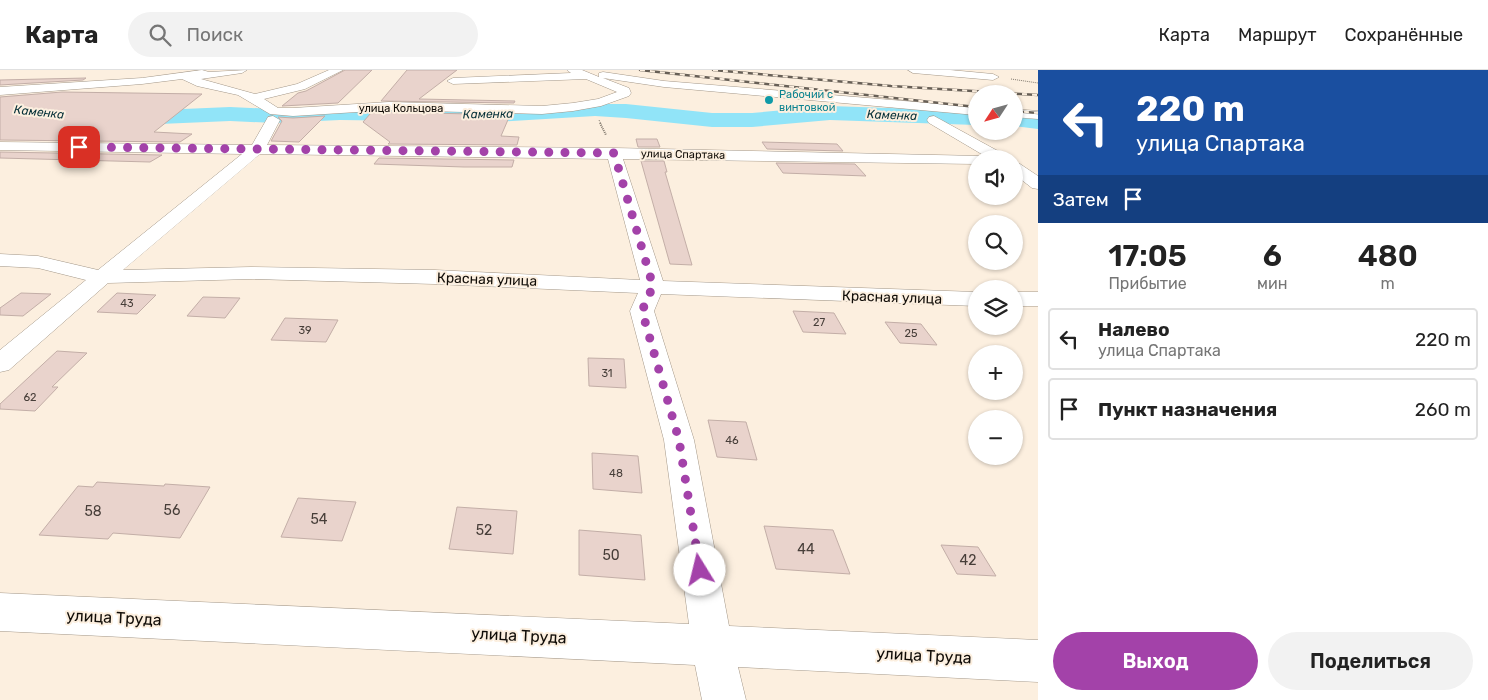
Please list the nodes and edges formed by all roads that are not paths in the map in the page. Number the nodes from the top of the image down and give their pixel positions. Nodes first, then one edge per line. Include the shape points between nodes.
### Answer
1 (242, 70) edge
2 (338, 70) edge
3 (514, 70) edge
4 (914, 70) edge
5 (214, 71) edge
6 (576, 74) edge
7 (185, 76) junction
8 (992, 77) road end
9 (28, 78) dead end
10 (453, 81) dead end
11 (142, 82) junction
12 (0, 87) edge
13 (0, 92) edge
14 (253, 98) junction
15 (968, 109) edge
16 (1023, 114) edge
17 (1038, 115) edge
18 (273, 120) dead end
19 (934, 120) dead end
20 (0, 146) edge
21 (257, 149) junction
22 (986, 150) edge
23 (614, 153) junction
24 (968, 159) edge
25 (1023, 160) edge
26 (1030, 160) dead end
27 (1023, 173) edge
28 (1038, 184) edge
29 (0, 260) edge
30 (102, 277) junction
31 (653, 286) junction
32 (968, 299) edge
33 (1023, 299) edge
34 (1038, 299) edge
35 (0, 364) edge
36 (0, 612) edge
37 (712, 644) junction
38 (1038, 661) edge
39 (724, 700) edge

1 - 7 street
2 - 14 street via 301,86
3 - 6 street
4 - 8 street
5 - 7 street
5 - 9 street
6 - 10 street
6 - 14 street, улица Кольцова via 625,93 571,107 525,109 397,106 277,112
6 - 15 street
7 - 11 street
7 - 14 street, улица Кольцова via 206,86
11 - 12 street
11 - 13 street
16 - 17 street
18 - 21 street
19 - 22 street
20 - 21 street, улица Спартака
21 - 23 street, улица Спартака
21 - 30 street
23 - 24 street, улица Спартака
23 - 31 street
25 - 26 street
27 - 28 street
29 - 30 street, Красная улица via 38,262
30 - 31 street, Красная улица via 251,273
30 - 35 street
31 - 32 street, Красная улица
31 - 37 street via 642,311 679,440
33 - 34 street
36 - 37 street, улица Труда
37 - 38 street, улица Труда
37 - 39 street

